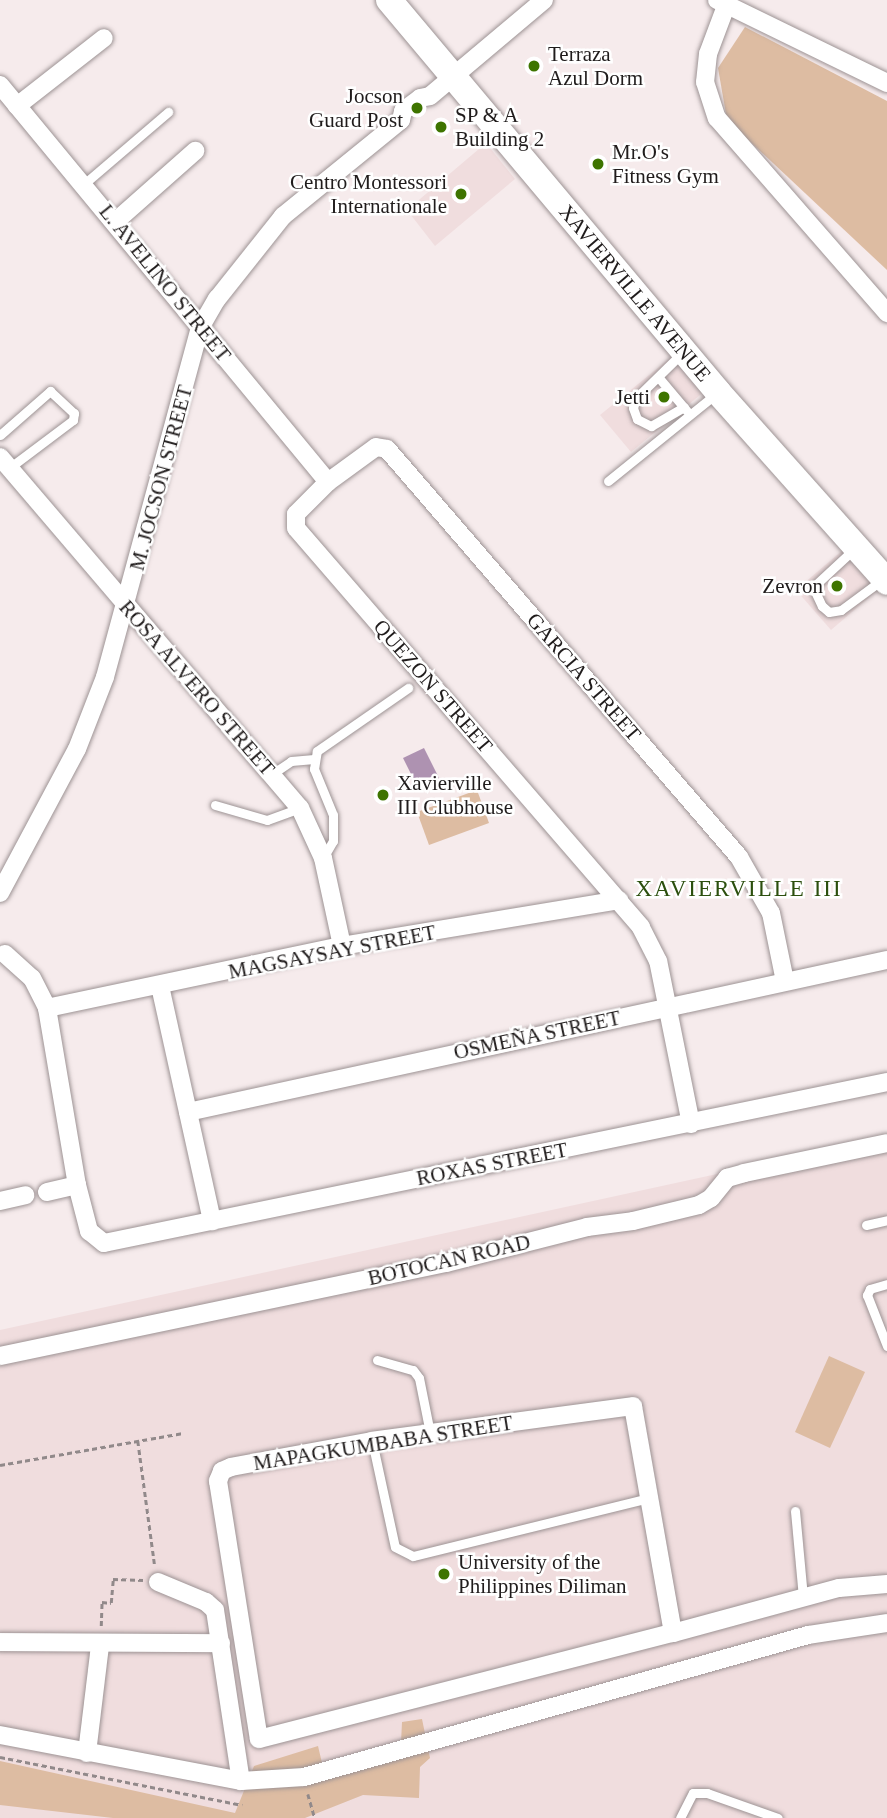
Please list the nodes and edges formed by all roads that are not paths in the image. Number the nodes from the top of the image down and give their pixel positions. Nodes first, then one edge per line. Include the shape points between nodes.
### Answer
1 (389, 0) edge
2 (544, 0) edge
3 (725, 2) edge
4 (104, 37) dead end
5 (453, 78) junction
6 (887, 83) edge
7 (0, 85) edge
8 (17, 106) junction
9 (168, 112) dead end
10 (195, 151) dead end
11 (84, 184) junction
12 (116, 221) junction
13 (887, 313) edge
14 (200, 328) junction
15 (685, 350) junction
16 (659, 378) junction
17 (718, 392) junction
18 (687, 411) junction
19 (0, 435) edge
20 (5, 463) edge
21 (608, 481) dead end
22 (328, 482) junction
23 (855, 549) junction
24 (885, 580) edge
25 (126, 609) junction
26 (408, 688) dead end
27 (314, 759) junction
28 (272, 774) junction
29 (215, 805) dead end
30 (300, 808) junction
31 (323, 858) junction
32 (0, 893) edge
33 (619, 900) junction
34 (342, 946) junction
35 (5, 954) dead end
36 (887, 960) edge
37 (785, 981) junction
38 (160, 986) junction
39 (666, 1006) junction
40 (47, 1008) junction
41 (887, 1082) edge
42 (188, 1112) junction
43 (691, 1124) junction
44 (887, 1143) edge
45 (77, 1185) junction
46 (47, 1192) dead end
47 (25, 1195) dead end
48 (0, 1201) edge
49 (887, 1220) edge
50 (212, 1221) junction
51 (866, 1225) dead end
52 (887, 1284) edge
53 (887, 1346) edge
54 (0, 1356) edge
55 (377, 1360) dead end
56 (430, 1433) junction
57 (372, 1441) junction
58 (649, 1498) junction
59 (794, 1511) dead end
60 (158, 1582) road end
61 (887, 1584) edge
62 (803, 1598) junction
63 (887, 1623) edge
64 (673, 1633) junction
65 (0, 1642) edge
66 (221, 1643) junction
67 (100, 1646) junction
68 (0, 1735) edge
69 (86, 1753) junction
70 (241, 1781) junction
71 (680, 1818) edge
72 (778, 1818) edge

1 - 5 main road, XAVIERVILLE AVENUE
2 - 5 street, M. JOCSON STREET
3 - 6 street
3 - 13 street via 708,54 705,82 717,118
4 - 8 street
5 - 14 street, M. JOCSON STREET via 403,111 401,120 283,216
5 - 15 main road, XAVIERVILLE AVENUE
7 - 8 street, L. AVELINO STREET
8 - 11 street, L. AVELINO STREET
9 - 11 lane
10 - 12 street
11 - 12 street, L. AVELINO STREET
12 - 14 street, L. AVELINO STREET
14 - 22 street, L. AVELINO STREET
14 - 25 street, M. JOCSON STREET
15 - 16 lane
15 - 17 main road, XAVIERVILLE AVENUE
16 - 18 lane
16 - 18 lane via 636,398 637,419 656,424
17 - 18 lane
17 - 23 main road, XAVIERVILLE AVENUE
18 - 21 lane
19 - 20 lane via 50,391 74,413 73,420
20 - 25 street, ROSA ALVERO STREET
22 - 33 street, QUEZON STREET via 296,514 296,528
22 - 37 street, GARCIA STREET via 376,447 387,449 739,857 771,913
23 - 24 main road, XAVIERVILLE AVENUE
23 - 24 lane via 813,587 822,606 829,612 841,610
25 - 28 street, ROSA ALVERO STREET
25 - 32 street, M. JOCSON STREET via 77,749
26 - 27 lane via 317,751
27 - 28 lane via 291,761
27 - 31 lane via 333,815 333,841
28 - 30 street, ROSA ALVERO STREET
29 - 30 lane via 267,820
30 - 31 street, ROSA ALVERO STREET
31 - 34 street, ROSA ALVERO STREET
33 - 34 street, MAGSAYSAY STREET
33 - 39 street, QUEZON STREET via 641,927 657,961
34 - 38 street, MAGSAYSAY STREET
35 - 40 street via 32,978
36 - 37 street, OSMEÑA STREET
37 - 39 street, OSMEÑA STREET
38 - 40 street, MAGSAYSAY STREET
38 - 42 street
39 - 42 street, OSMEÑA STREET
39 - 43 street, QUEZON STREET
40 - 45 street
41 - 43 street, ROXAS STREET
42 - 50 street
43 - 50 street, ROXAS STREET
44 - 54 street, BOTOCAN ROAD via 727,1178 699,1205 633,1221 587,1227 446,1263
45 - 46 street
45 - 50 street, ROXAS STREET via 89,1231 97,1241 110,1243
47 - 48 street
49 - 51 lane
52 - 53 lane via 870,1289 867,1295
55 - 56 lane via 413,1370 419,1378
56 - 57 street, MAPAGKUMBABA STREET
56 - 58 street, MAPAGKUMBABA STREET via 633,1406
57 - 58 lane via 395,1546 413,1556
57 - 64 street, MAPAGKUMBABA STREET via 222,1471 219,1481 259,1739
58 - 64 street, MAPAGKUMBABA STREET
59 - 62 lane
60 - 66 street via 211,1604
61 - 62 street, MAPAGKUMBABA STREET via 839,1588
62 - 64 street, MAPAGKUMBABA STREET
63 - 70 street via 808,1635 304,1777
65 - 67 street
66 - 67 street
66 - 70 street
67 - 69 street
68 - 69 street
69 - 70 street
71 - 72 lane via 693,1793 707,1793

